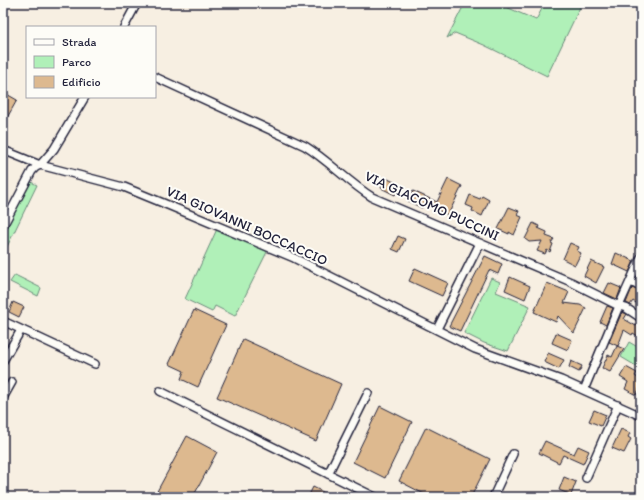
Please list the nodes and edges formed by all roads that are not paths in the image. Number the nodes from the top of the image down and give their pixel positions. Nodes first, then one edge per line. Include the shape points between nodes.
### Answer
1 (137, 3) edge
2 (125, 26) edge
3 (156, 77) edge
4 (84, 98) edge
5 (3, 150) edge
6 (40, 165) junction
7 (3, 226) edge
8 (480, 243) junction
9 (641, 257) edge
10 (631, 282) junction
11 (641, 287) edge
12 (619, 306) junction
13 (641, 318) edge
14 (3, 321) edge
15 (437, 329) junction
16 (21, 330) junction
17 (3, 361) edge
18 (95, 364) dead end
19 (12, 382) dead end
20 (584, 390) junction
21 (160, 391) dead end
22 (368, 393) dead end
23 (3, 398) edge
24 (618, 406) junction
25 (641, 416) edge
26 (513, 454) dead end
27 (328, 474) junction
28 (586, 478) dead end
29 (375, 497) edge
30 (493, 497) edge

1 - 2 street
3 - 8 street, VIA GIACOMO PUCCINI via 305,146 372,197
4 - 6 street via 61,139
5 - 6 street, VIA GIOVANNI BOCCACCIO
6 - 7 street via 32,171
6 - 15 street, VIA GIOVANNI BOCCACCIO via 124,187 163,202 294,258
8 - 12 street, VIA GIACOMO PUCCINI via 571,282
8 - 15 street
9 - 10 street
10 - 11 street
10 - 12 street
12 - 13 street, VIA GIACOMO PUCCINI
12 - 20 street
14 - 16 street
15 - 20 street, VIA GIOVANNI BOCCACCIO via 484,353
16 - 17 street
16 - 18 street
19 - 23 street
20 - 24 street, VIA GIOVANNI BOCCACCIO
21 - 27 street
22 - 27 street
24 - 25 street, VIA GIOVANNI BOCCACCIO
24 - 28 street
26 - 30 street
27 - 29 street

